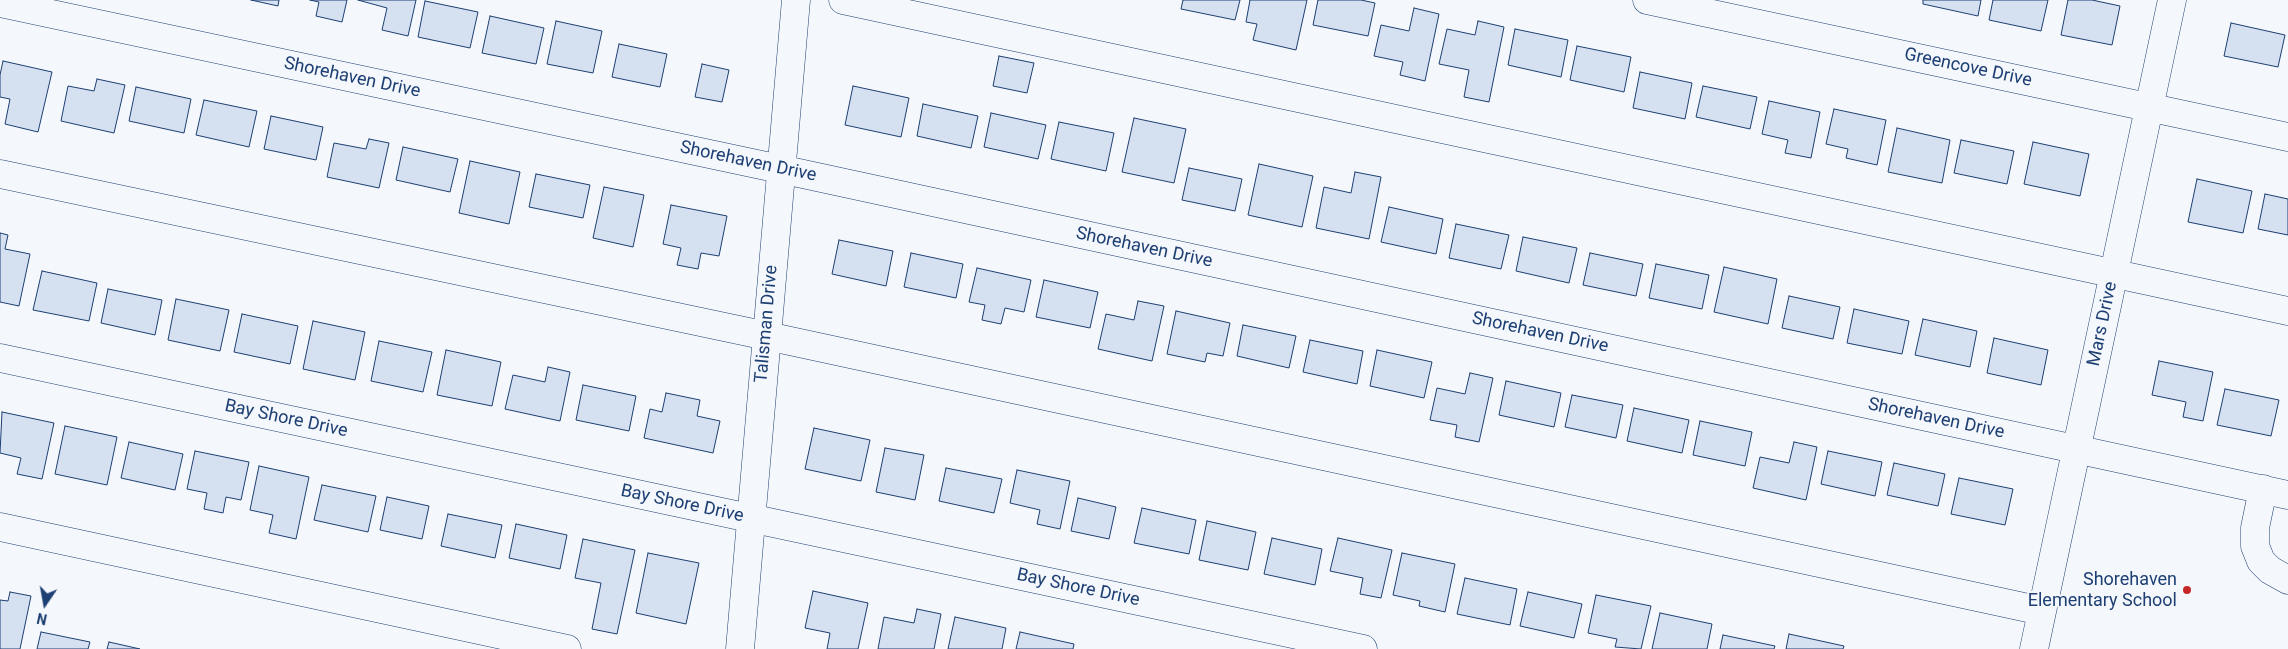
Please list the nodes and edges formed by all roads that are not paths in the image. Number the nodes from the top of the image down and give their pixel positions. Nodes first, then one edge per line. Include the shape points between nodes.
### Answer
1 (796, 0) edge
2 (844, 0) edge
3 (1647, 0) edge
4 (2172, 0) edge
5 (0, 3) edge
6 (2150, 107) junction
7 (2288, 137) edge
8 (780, 169) junction
9 (0, 174) edge
10 (2114, 274) junction
11 (2288, 311) edge
12 (767, 336) junction
13 (0, 358) edge
14 (2076, 449) junction
15 (2275, 492) edge
16 (750, 518) junction
17 (0, 527) edge
18 (2288, 580) edge
19 (2042, 611) junction
20 (567, 649) edge
21 (740, 649) edge
22 (1363, 649) edge
23 (2034, 649) edge

1 - 8 street, Talisman Drive
2 - 10 street
3 - 6 street, Greencove Drive
4 - 6 street, Mars Drive
5 - 8 street, Shorehaven Drive
6 - 7 street, Greencove Drive
6 - 10 street, Mars Drive
8 - 12 street, Talisman Drive
8 - 14 street, Shorehaven Drive
9 - 12 street
10 - 11 street
10 - 14 street, Mars Drive
12 - 16 street, Talisman Drive
12 - 19 street
13 - 16 street, Bay Shore Drive
14 - 15 street, Shorehaven Drive
14 - 19 street, Mars Drive
15 - 18 street via 2255,528 2255,546 2261,561
16 - 21 street, Talisman Drive
16 - 22 street, Bay Shore Drive
17 - 20 street
19 - 23 street, Mars Drive

